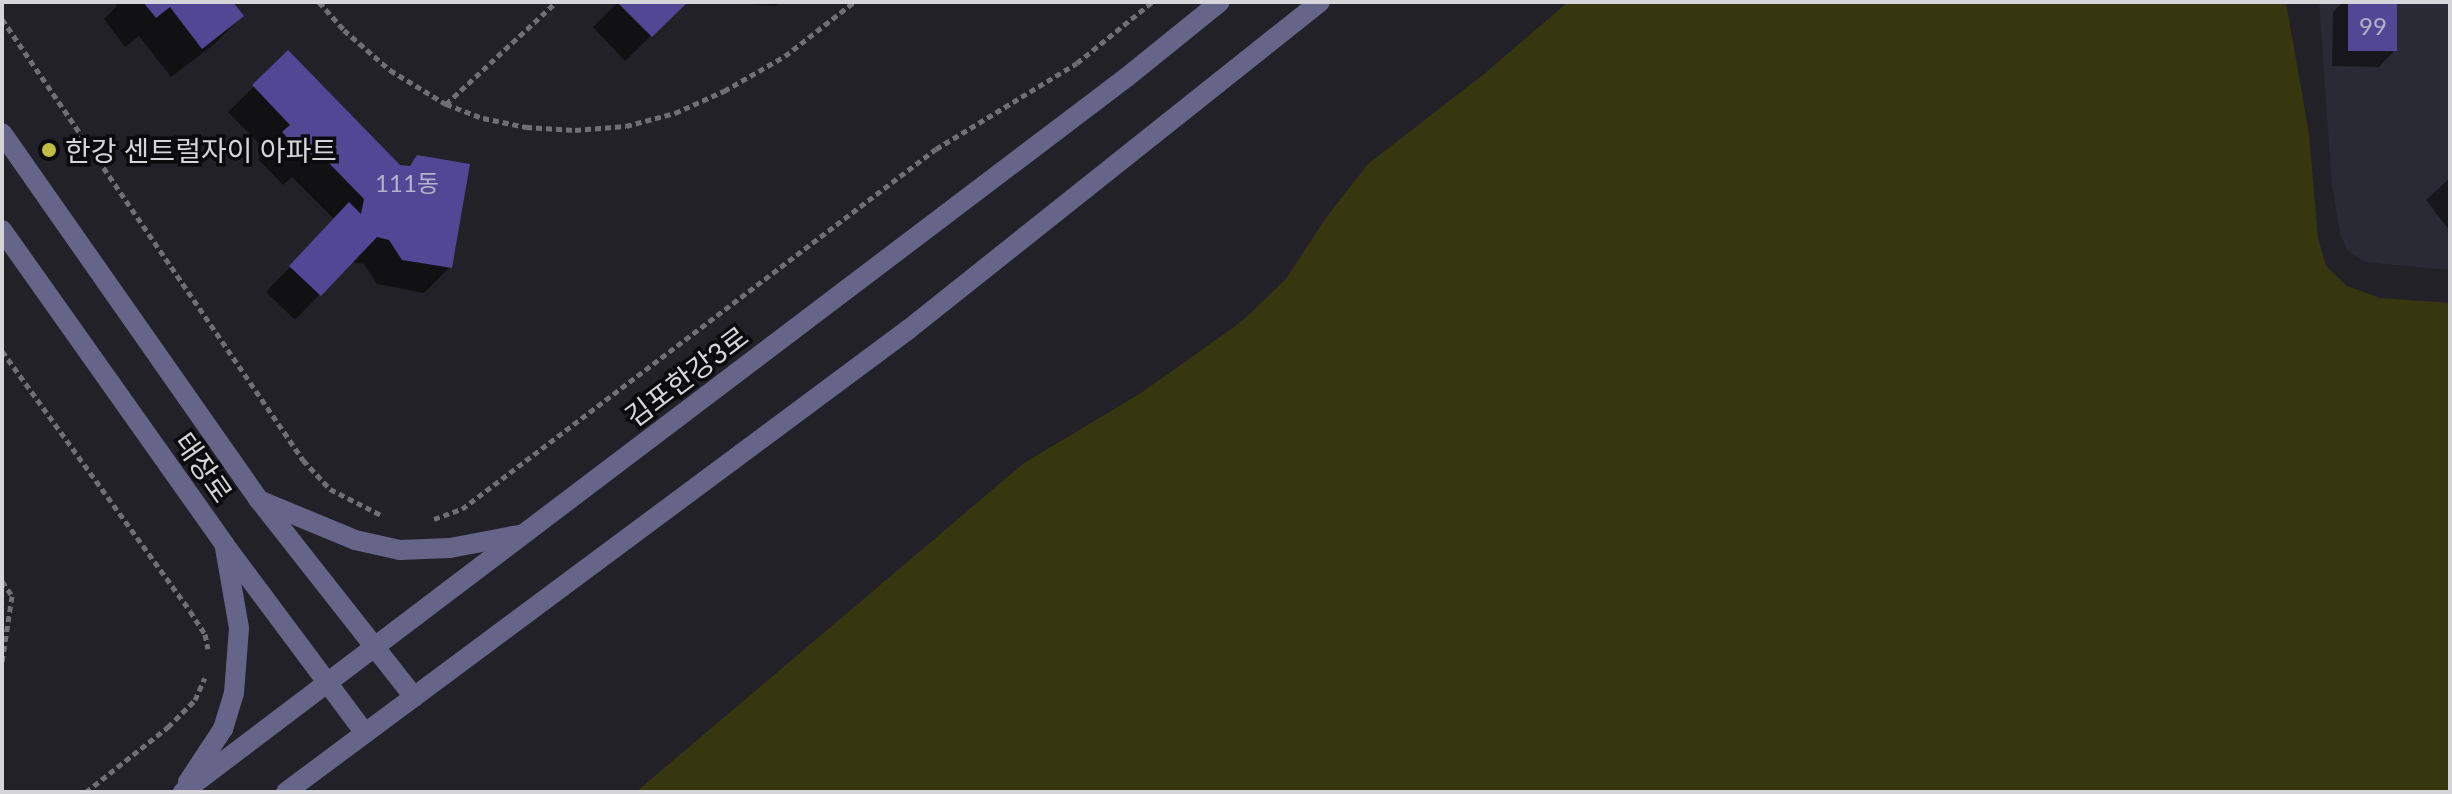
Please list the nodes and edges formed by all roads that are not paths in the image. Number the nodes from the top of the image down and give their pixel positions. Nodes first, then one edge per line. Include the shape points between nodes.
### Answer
1 (1220, 2) edge
2 (1320, 2) edge
3 (2, 133) edge
4 (2, 230) edge
5 (259, 500) junction
6 (523, 534) junction
7 (224, 544) junction
8 (375, 645) junction
9 (328, 683) junction
10 (414, 697) junction
11 (365, 733) junction
12 (182, 792) edge
13 (286, 792) edge

1 - 6 street, 김포한강3로
2 - 10 street via 909,329
3 - 5 street
4 - 7 street, 태장로
5 - 6 street via 355,540 400,550 450,548
5 - 8 street
6 - 8 street, 김포한강3로
7 - 9 street, 태장로
7 - 12 street via 239,628 234,693 223,729
8 - 9 street, 김포한강3로
8 - 10 street
9 - 11 street, 태장로
9 - 12 street, 김포한강3로
10 - 11 street
11 - 13 street

